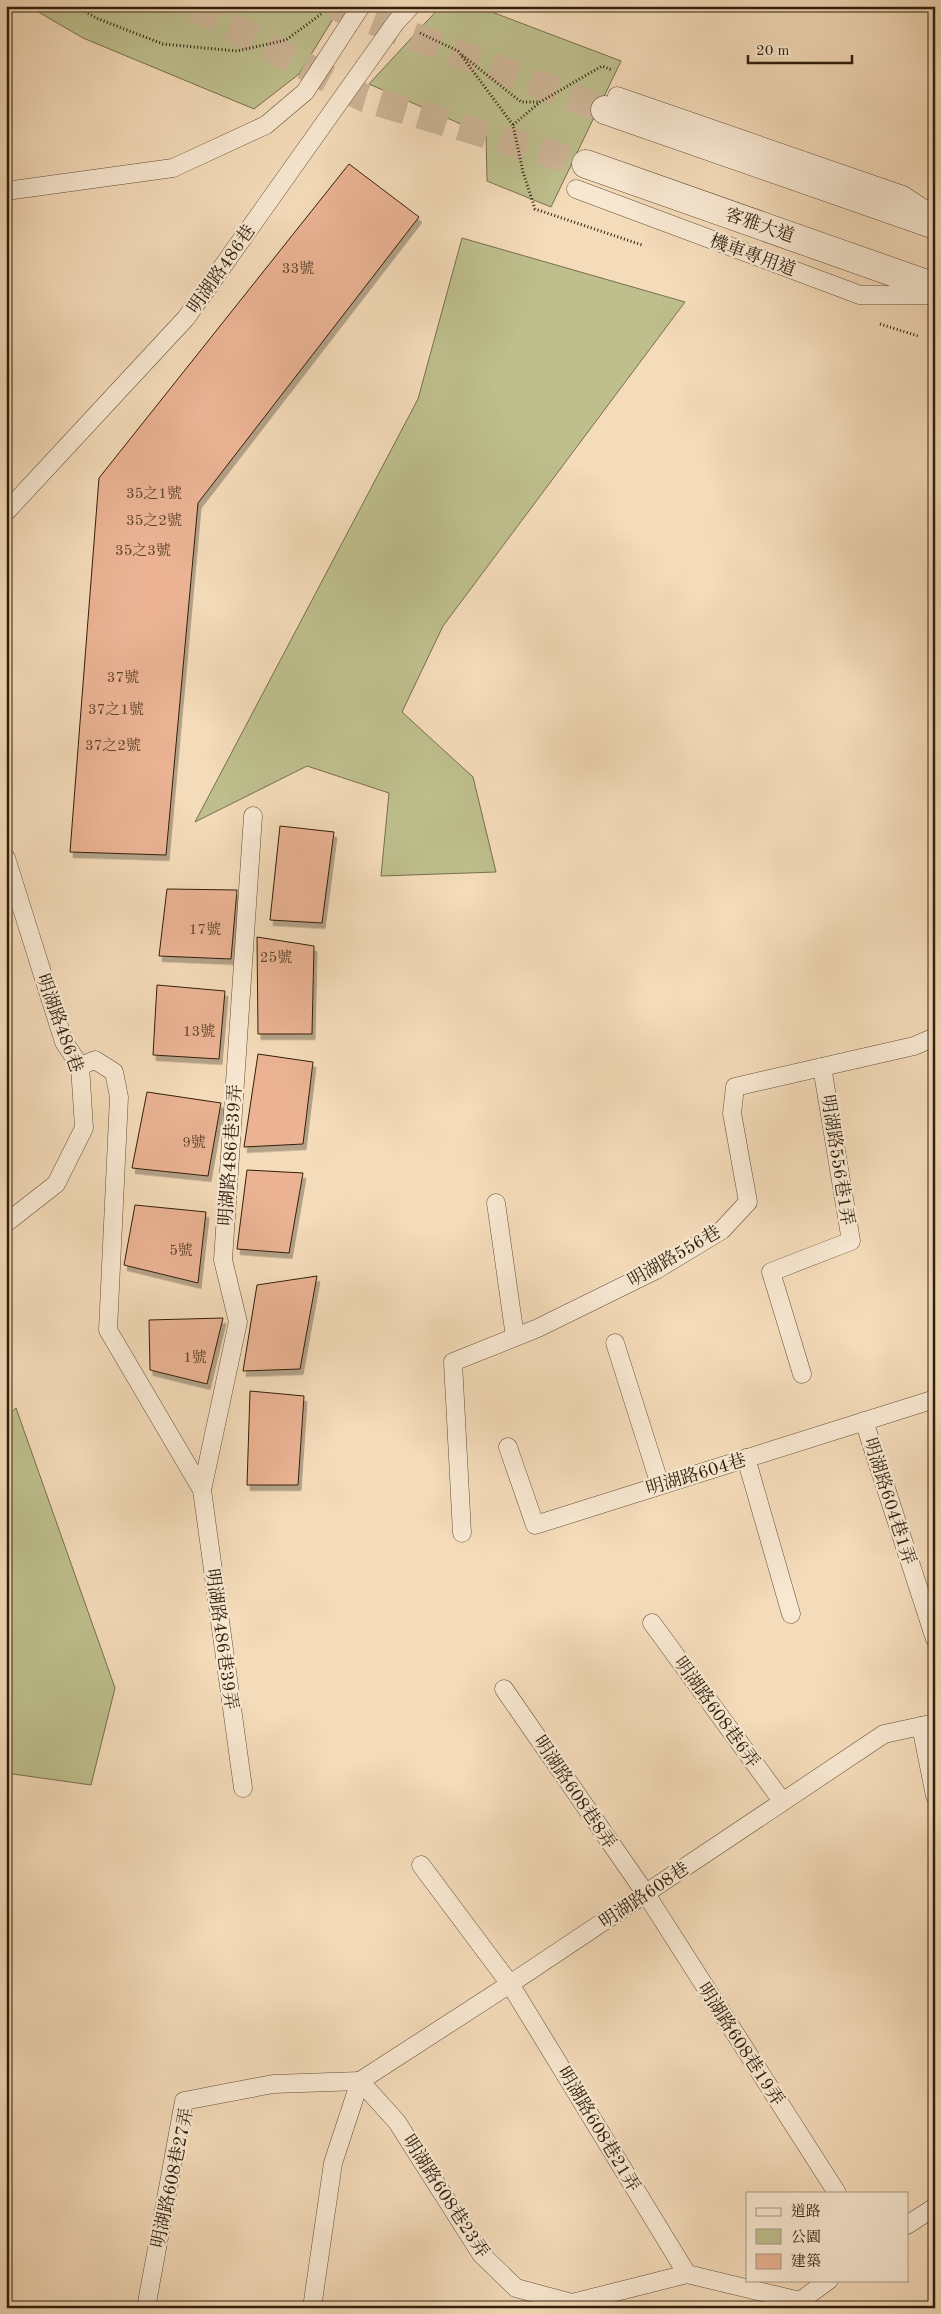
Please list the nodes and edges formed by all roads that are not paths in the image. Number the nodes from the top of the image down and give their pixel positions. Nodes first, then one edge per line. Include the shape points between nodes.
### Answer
1 (361, 6) edge
2 (411, 6) edge
3 (611, 103) joint
4 (586, 164) tunnel mouth
5 (576, 190) dead end
6 (6, 191) edge
7 (935, 216) edge
8 (935, 225) edge
9 (935, 287) edge
10 (935, 295) edge
11 (6, 512) edge
12 (254, 816) dead end
13 (6, 858) edge
14 (935, 1037) edge
15 (80, 1066) junction
16 (822, 1067) junction
17 (496, 1204) dead end
18 (6, 1223) edge
19 (515, 1338) junction
20 (615, 1343) dead end
21 (802, 1374) dead end
22 (935, 1399) edge
23 (864, 1421) junction
24 (508, 1447) dead end
25 (746, 1458) junction
26 (660, 1485) junction
27 (202, 1490) junction
28 (462, 1533) dead end
29 (791, 1614) dead end
30 (652, 1623) dead end
31 (935, 1639) edge
32 (504, 1689) dead end
33 (928, 1725) edge
34 (243, 1788) dead end
35 (935, 1796) edge
36 (782, 1801) junction
37 (421, 1865) dead end
38 (646, 1894) junction
39 (510, 1984) junction
40 (360, 2081) junction
41 (836, 2192) edge
42 (935, 2206) edge
43 (908, 2224) edge
44 (687, 2274) junction
45 (826, 2282) edge
46 (146, 2308) edge
47 (312, 2308) edge

1 - 6 lane via 305,92 266,125 173,168
2 - 11 lane, 明湖路486巷 via 396,22 186,318
3 - 7 lane via 903,195
3 - 8 street
4 - 9 street, 客雅大道
5 - 10 lane, 機車專用道 via 860,295
12 - 27 lane, 明湖路486巷39弄 via 223,1260 238,1322
13 - 15 lane, 明湖路486巷 via 64,1042
14 - 16 lane, 明湖路556巷 via 914,1046
15 - 18 lane, 明湖路486巷 via 84,1128 56,1184
15 - 27 lane, 明湖路486巷39弄 via 95,1060 114,1072 119,1097 108,1330
16 - 19 lane, 明湖路556巷 via 735,1087 732,1113 748,1202 722,1230 656,1270
16 - 21 lane, 明湖路556巷1弄 via 851,1241 771,1272
17 - 19 lane
19 - 28 lane, 明湖路556巷 via 453,1362
20 - 26 lane
22 - 23 lane, 明湖路604巷
23 - 25 lane, 明湖路604巷
23 - 31 lane, 明湖路604巷1弄
24 - 26 lane, 明湖路604巷 via 535,1524
25 - 26 lane, 明湖路604巷
25 - 29 lane
27 - 34 lane, 明湖路486巷39弄
30 - 36 lane, 明湖路608巷6弄
32 - 38 lane, 明湖路608巷8弄
33 - 35 lane
33 - 36 lane, 明湖路608巷 via 884,1734
36 - 38 lane, 明湖路608巷
37 - 39 lane, 明湖路608巷21弄
38 - 39 lane, 明湖路608巷
38 - 41 lane, 明湖路608巷19弄
39 - 40 lane, 明湖路608巷
39 - 44 lane, 明湖路608巷21弄
40 - 44 lane, 明湖路608巷23弄 via 398,2122 481,2254 516,2288 572,2303
40 - 46 lane, 明湖路608巷27弄 via 274,2084 184,2101
40 - 47 lane via 333,2163
42 - 43 lane
44 - 45 lane via 800,2301

